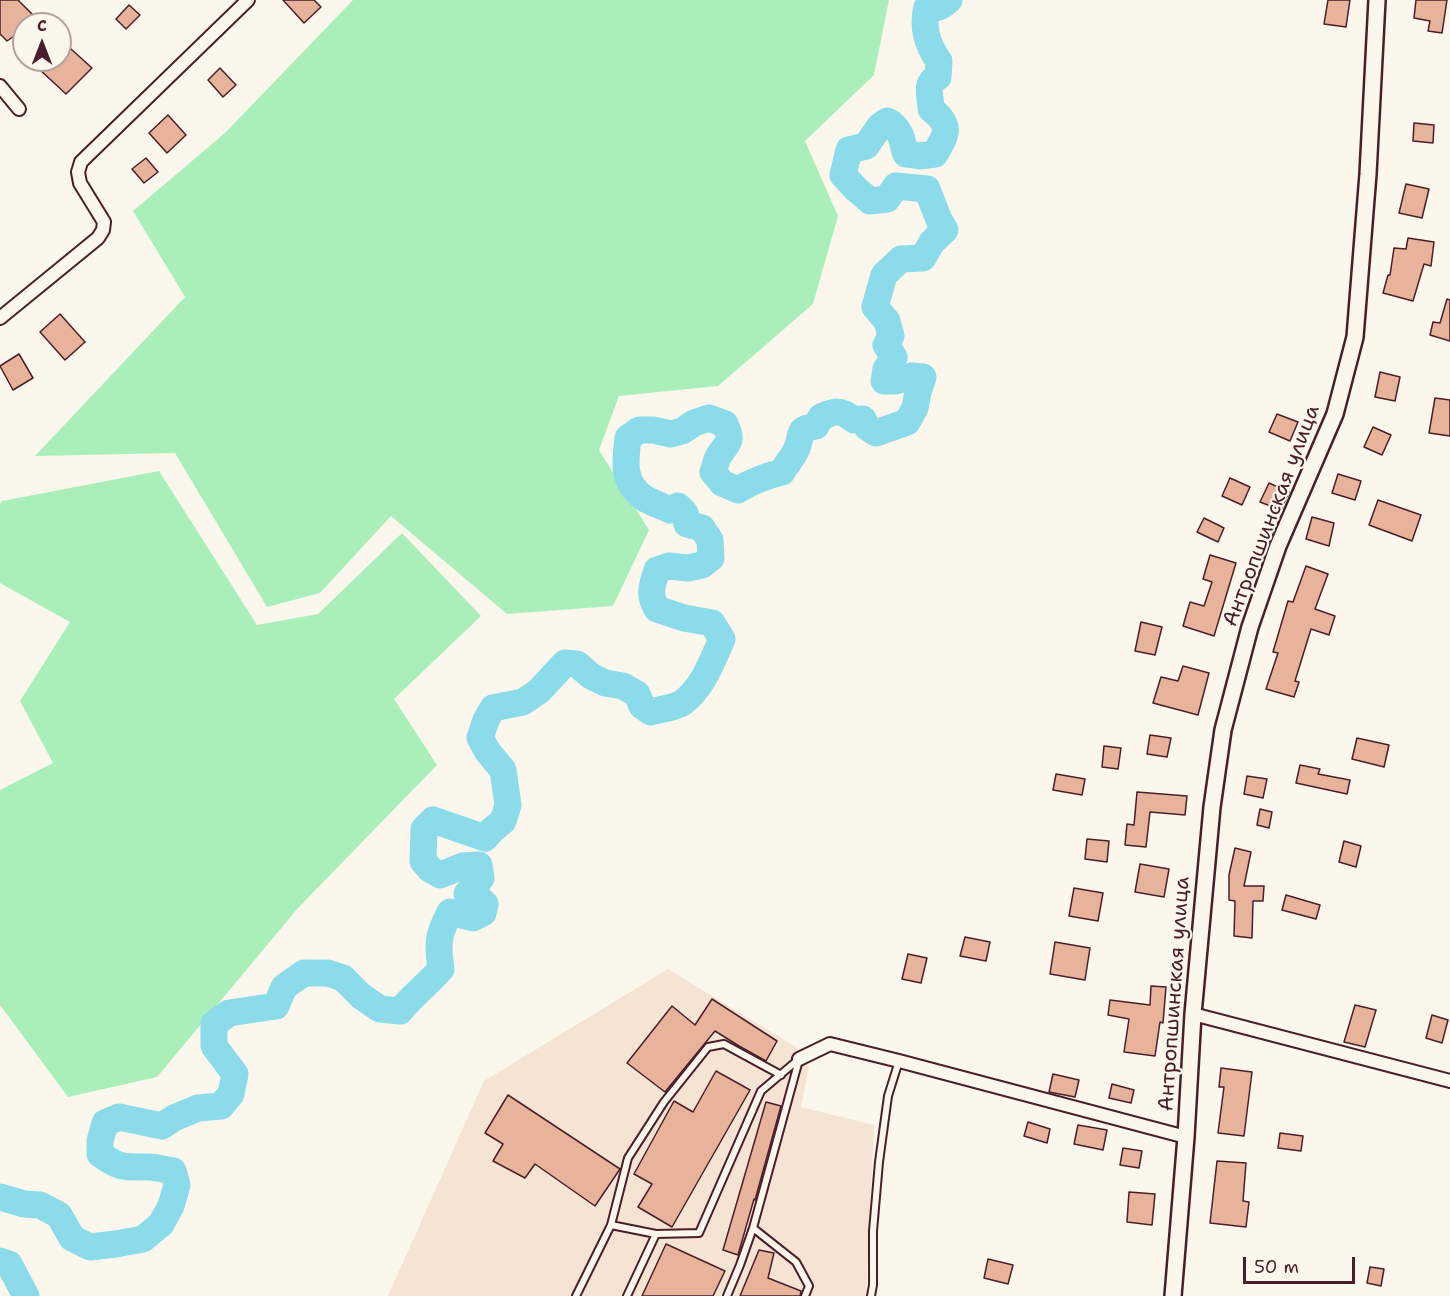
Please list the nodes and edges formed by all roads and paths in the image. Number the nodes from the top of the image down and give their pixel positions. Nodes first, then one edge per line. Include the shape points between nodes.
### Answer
1 (248, 0) edge
2 (1377, 0) edge
3 (0, 86) edge
4 (19, 109) dead end
5 (0, 318) edge
6 (1193, 1014) junction
7 (799, 1059) junction
8 (899, 1061) junction
9 (781, 1075) junction
10 (1450, 1081) edge
11 (1186, 1137) junction
12 (611, 1225) junction
13 (753, 1227) junction
14 (656, 1234) junction
15 (576, 1296) edge
16 (627, 1296) edge
17 (727, 1296) edge
18 (805, 1296) edge
19 (871, 1296) edge
20 (1173, 1296) edge

1 - 5 street via 81,162 80,183 104,222 103,230
2 - 6 street, Антропшинская улица via 1355,337 1335,414 1278,546 1250,627 1223,730
3 - 4 street
6 - 10 street
6 - 11 street, Антропшинская улица
7 - 8 street via 830,1044
7 - 9 lane
7 - 13 lane
8 - 11 street
8 - 19 lane via 888,1096 879,1162
9 - 12 lane via 724,1044 708,1047 664,1102 628,1158
9 - 14 lane via 761,1091 699,1233
11 - 20 street, Антропшинская улица
12 - 14 lane
12 - 15 lane
13 - 17 lane
13 - 18 lane via 796,1262 809,1286
14 - 16 lane

